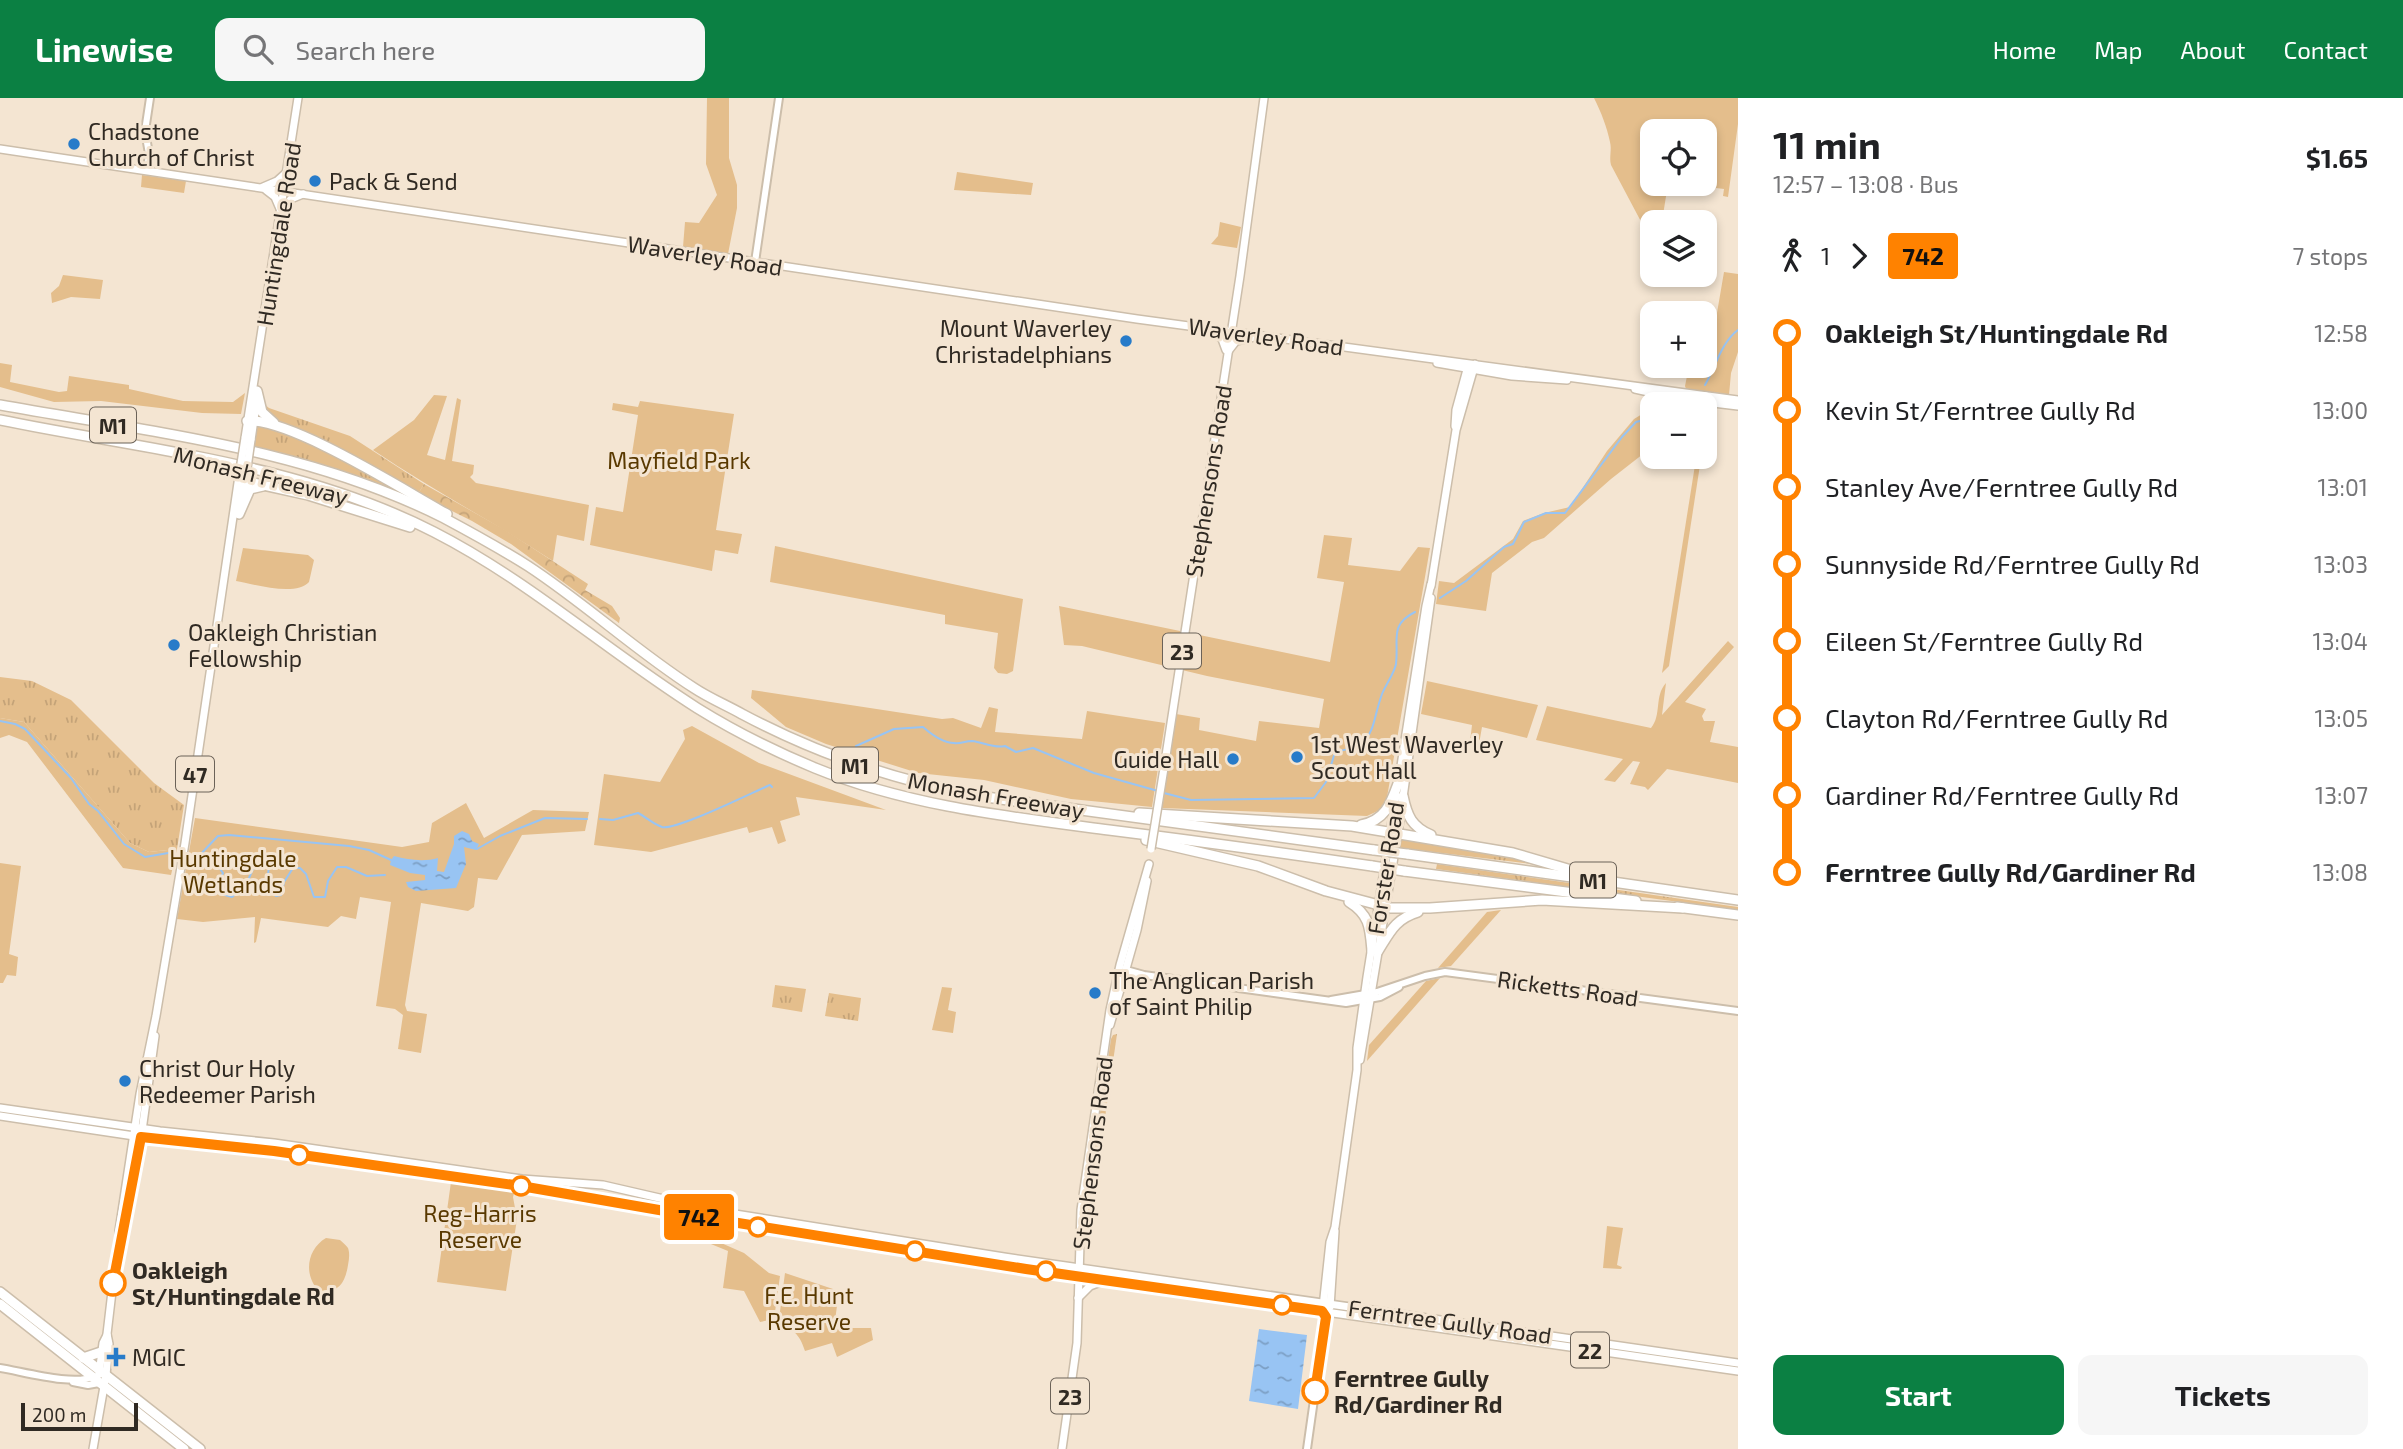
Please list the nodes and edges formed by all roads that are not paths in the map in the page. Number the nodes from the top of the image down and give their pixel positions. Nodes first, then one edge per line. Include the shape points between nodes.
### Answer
1 (150, 98) edge
2 (298, 98) edge
3 (779, 98) edge
4 (1264, 98) edge
5 (0, 149) edge
6 (149, 170) junction
7 (287, 172) junction
8 (262, 187) junction
9 (284, 191) junction
10 (304, 194) junction
11 (281, 211) junction
12 (755, 262) junction
13 (1233, 315) junction
14 (1199, 327) junction
15 (1210, 328) junction
16 (1231, 331) junction
17 (1250, 334) junction
18 (1264, 335) junction
19 (1227, 354) junction
20 (1411, 356) junction
21 (1453, 367) junction
22 (1471, 367) junction
23 (257, 370) junction
24 (1512, 372) junction
25 (1492, 373) junction
26 (1469, 388) junction
27 (257, 391) junction
28 (1460, 392) junction
29 (1644, 392) edge
30 (1717, 399) edge
31 (1738, 400) edge
32 (1717, 402) edge
33 (0, 404) edge
34 (1738, 406) edge
35 (0, 420) edge
36 (251, 421) junction
37 (281, 428) junction
38 (1456, 430) junction
39 (243, 478) junction
40 (268, 486) junction
41 (239, 514) junction
42 (232, 532) junction
43 (470, 551) junction
44 (529, 567) junction
45 (1422, 652) junction
46 (1399, 782) junction
47 (1403, 796) junction
48 (1078, 810) junction
49 (1081, 826) junction
50 (1352, 827) junction
51 (1394, 832) junction
52 (1446, 841) junction
53 (1149, 864) junction
54 (1612, 882) junction
55 (1326, 891) junction
56 (1738, 900) edge
57 (1382, 907) junction
58 (1430, 908) junction
59 (1683, 908) junction
60 (1738, 915) edge
61 (1132, 951) junction
62 (1375, 951) junction
63 (1126, 970) junction
64 (1136, 972) junction
65 (1118, 975) junction
66 (1144, 975) junction
67 (1374, 976) junction
68 (1123, 983) junction
69 (1400, 985) junction
70 (1389, 988) junction
71 (1368, 997) junction
72 (1331, 1000) junction
73 (1346, 1003) junction
74 (1738, 1011) edge
75 (1361, 1021) junction
76 (1108, 1030) junction
77 (1357, 1070) junction
78 (0, 1108) edge
79 (0, 1116) edge
80 (138, 1132) junction
81 (1078, 1272) junction
82 (1105, 1280) junction
83 (1149, 1283) junction
84 (1328, 1288) junction
85 (0, 1292) edge
86 (1078, 1298) junction
87 (1255, 1298) junction
88 (1309, 1301) junction
89 (0, 1304) edge
90 (1349, 1307) junction
91 (1326, 1309) junction
92 (1472, 1329) junction
93 (107, 1334) junction
94 (101, 1352) junction
95 (83, 1358) junction
96 (1738, 1363) edge
97 (0, 1368) edge
98 (1738, 1371) edge
99 (100, 1381) junction
100 (93, 1449) edge
101 (184, 1449) edge
102 (200, 1449) edge
103 (1062, 1449) edge
104 (1307, 1449) edge

1 - 6 street via 145,138
2 - 7 main road, Huntingdale Road / 47
3 - 12 street
4 - 13 main road, Stephensons Road / 23
5 - 6 main road, Waverley Road
6 - 8 main road, Waverley Road
7 - 8 main road
7 - 9 main road, Huntingdale Road / 47
8 - 9 main road, Waverley Road
8 - 11 main road via 275,197
9 - 10 main road, Waverley Road
9 - 11 main road, Huntingdale Road / 47
10 - 11 main road via 291,199
10 - 12 main road, Waverley Road
11 - 23 main road, Huntingdale Road / 47
12 - 14 main road, Waverley Road
13 - 14 main road via 1218,326
13 - 16 main road, Stephensons Road / 23
13 - 17 main road
14 - 15 main road, Waverley Road
15 - 16 main road, Waverley Road
15 - 19 main road via 1222,339
16 - 17 main road, Waverley Road
16 - 19 main road, Stephensons Road / 23
17 - 18 main road, Waverley Road
18 - 19 main road via 1236,341
18 - 20 main road, Waverley Road
19 - 53 main road, Stephensons Road / 23, bridge
20 - 21 main road, Waverley Road
20 - 22 main road, Waverley Road
21 - 22 main road, Waverley Road
21 - 28 main road
22 - 24 main road, Waverley Road
22 - 25 main road, Waverley Road
22 - 26 main road, Forster Road
22 - 28 main road, Forster Road
23 - 27 main road, Huntingdale Road / 47
23 - 36 main road, Huntingdale Road / 47
24 - 25 main road, Waverley Road
24 - 29 main road, Waverley Road via 1628,386
25 - 26 main road via 1476,378
26 - 38 main road, Forster Road
27 - 36 main road, Huntingdale Road / 47
27 - 37 highway via 262,412
28 - 38 main road, Forster Road
30 - 31 main road, Waverley Road
32 - 34 main road, Waverley Road
33 - 44 highway, Monash Freeway / M1 via 289,460 408,502
35 - 43 highway, Monash Freeway / M1 via 277,474 369,504
36 - 37 highway
36 - 39 main road, Huntingdale Road / 47, bridge
37 - 44 highway via 455,518
38 - 45 main road, Forster Road
39 - 40 highway
39 - 41 main road, Huntingdale Road / 47
39 - 42 main road, Huntingdale Road / 47
40 - 41 highway via 250,489
40 - 43 highway via 375,515
41 - 42 main road, Huntingdale Road / 47
42 - 80 main road, Huntingdale Road / 47
43 - 49 highway, Monash Freeway / M1 via 695,707 769,748 880,790 950,807
44 - 48 highway, Monash Freeway / M1 via 695,689 775,732 904,780
45 - 46 main road, Forster Road
45 - 47 main road, Forster Road
46 - 50 highway via 1383,815
46 - 51 main road, Forster Road
47 - 51 main road, Forster Road
47 - 52 highway via 1414,825
48 - 50 highway
48 - 54 highway, Monash Freeway / M1, bridge
49 - 55 highway via 1258,866
49 - 59 highway, Monash Freeway / M1, bridge
50 - 51 highway
51 - 52 highway
51 - 57 main road, Forster Road
52 - 54 highway via 1531,857
53 - 61 main road, Stephensons Road / 23
53 - 65 main road, Stephensons Road / 23
54 - 56 highway, Monash Freeway / M1
55 - 57 highway
55 - 62 highway via 1364,913
57 - 58 highway
57 - 62 main road, Forster Road
58 - 59 highway via 1542,900
58 - 62 highway via 1405,916
59 - 60 highway, Monash Freeway / M1
61 - 63 main road, Stephensons Road / 23
61 - 64 street
62 - 67 main road, Forster Road
62 - 71 main road, Forster Road
63 - 64 street
63 - 65 main road
63 - 68 main road, Stephensons Road / 23
64 - 66 street
65 - 76 main road, Stephensons Road / 23
66 - 68 street
66 - 72 street
67 - 70 street
67 - 71 main road, Forster Road
68 - 76 main road, Stephensons Road / 23
69 - 70 street, Ricketts Road
69 - 71 street, Ricketts Road via 1394,991
69 - 74 street, Ricketts Road via 1435,973 1456,973
70 - 71 street, Ricketts Road
71 - 72 street
71 - 73 street
71 - 75 main road, Forster Road
71 - 77 main road, Forster Road
72 - 73 street
73 - 75 street via 1356,1008
75 - 77 main road, Forster Road
76 - 81 main road, Stephensons Road / 23 via 1081,1210
77 - 84 main road, Forster Road via 1330,1242
78 - 80 main road, Ferntree Gully Road / 22
79 - 80 main road, Ferntree Gully Road / 22
80 - 81 main road, Ferntree Gully Road / 22
80 - 81 main road, Ferntree Gully Road / 22 via 274,1143 522,1179 603,1185 730,1213
80 - 93 main road, Huntingdale Road / 47
81 - 82 main road, Ferntree Gully Road / 22
81 - 83 main road, Ferntree Gully Road / 22
81 - 86 main road, 23
82 - 83 main road, Ferntree Gully Road / 22
82 - 86 main road
83 - 87 main road, Ferntree Gully Road / 22
84 - 88 main road
84 - 90 main road
84 - 91 main road, Forster Road
85 - 95 highway
86 - 103 main road, 23 via 1077,1343
87 - 88 main road, Ferntree Gully Road / 22
87 - 91 main road, Ferntree Gully Road / 22
88 - 91 main road, Ferntree Gully Road / 22
89 - 99 highway
90 - 91 main road, Ferntree Gully Road / 22
90 - 92 main road, Ferntree Gully Road / 22
91 - 92 main road, Ferntree Gully Road / 22
91 - 104 street
92 - 96 main road, Ferntree Gully Road / 22
92 - 98 main road, Ferntree Gully Road / 22
93 - 94 main road, Huntingdale Road / 47
93 - 99 main road, Huntingdale Road / 47
94 - 95 highway
94 - 99 main road, Huntingdale Road / 47
95 - 99 highway
97 - 99 street
99 - 100 main road, Huntingdale Road / 47
99 - 101 highway
99 - 102 highway

